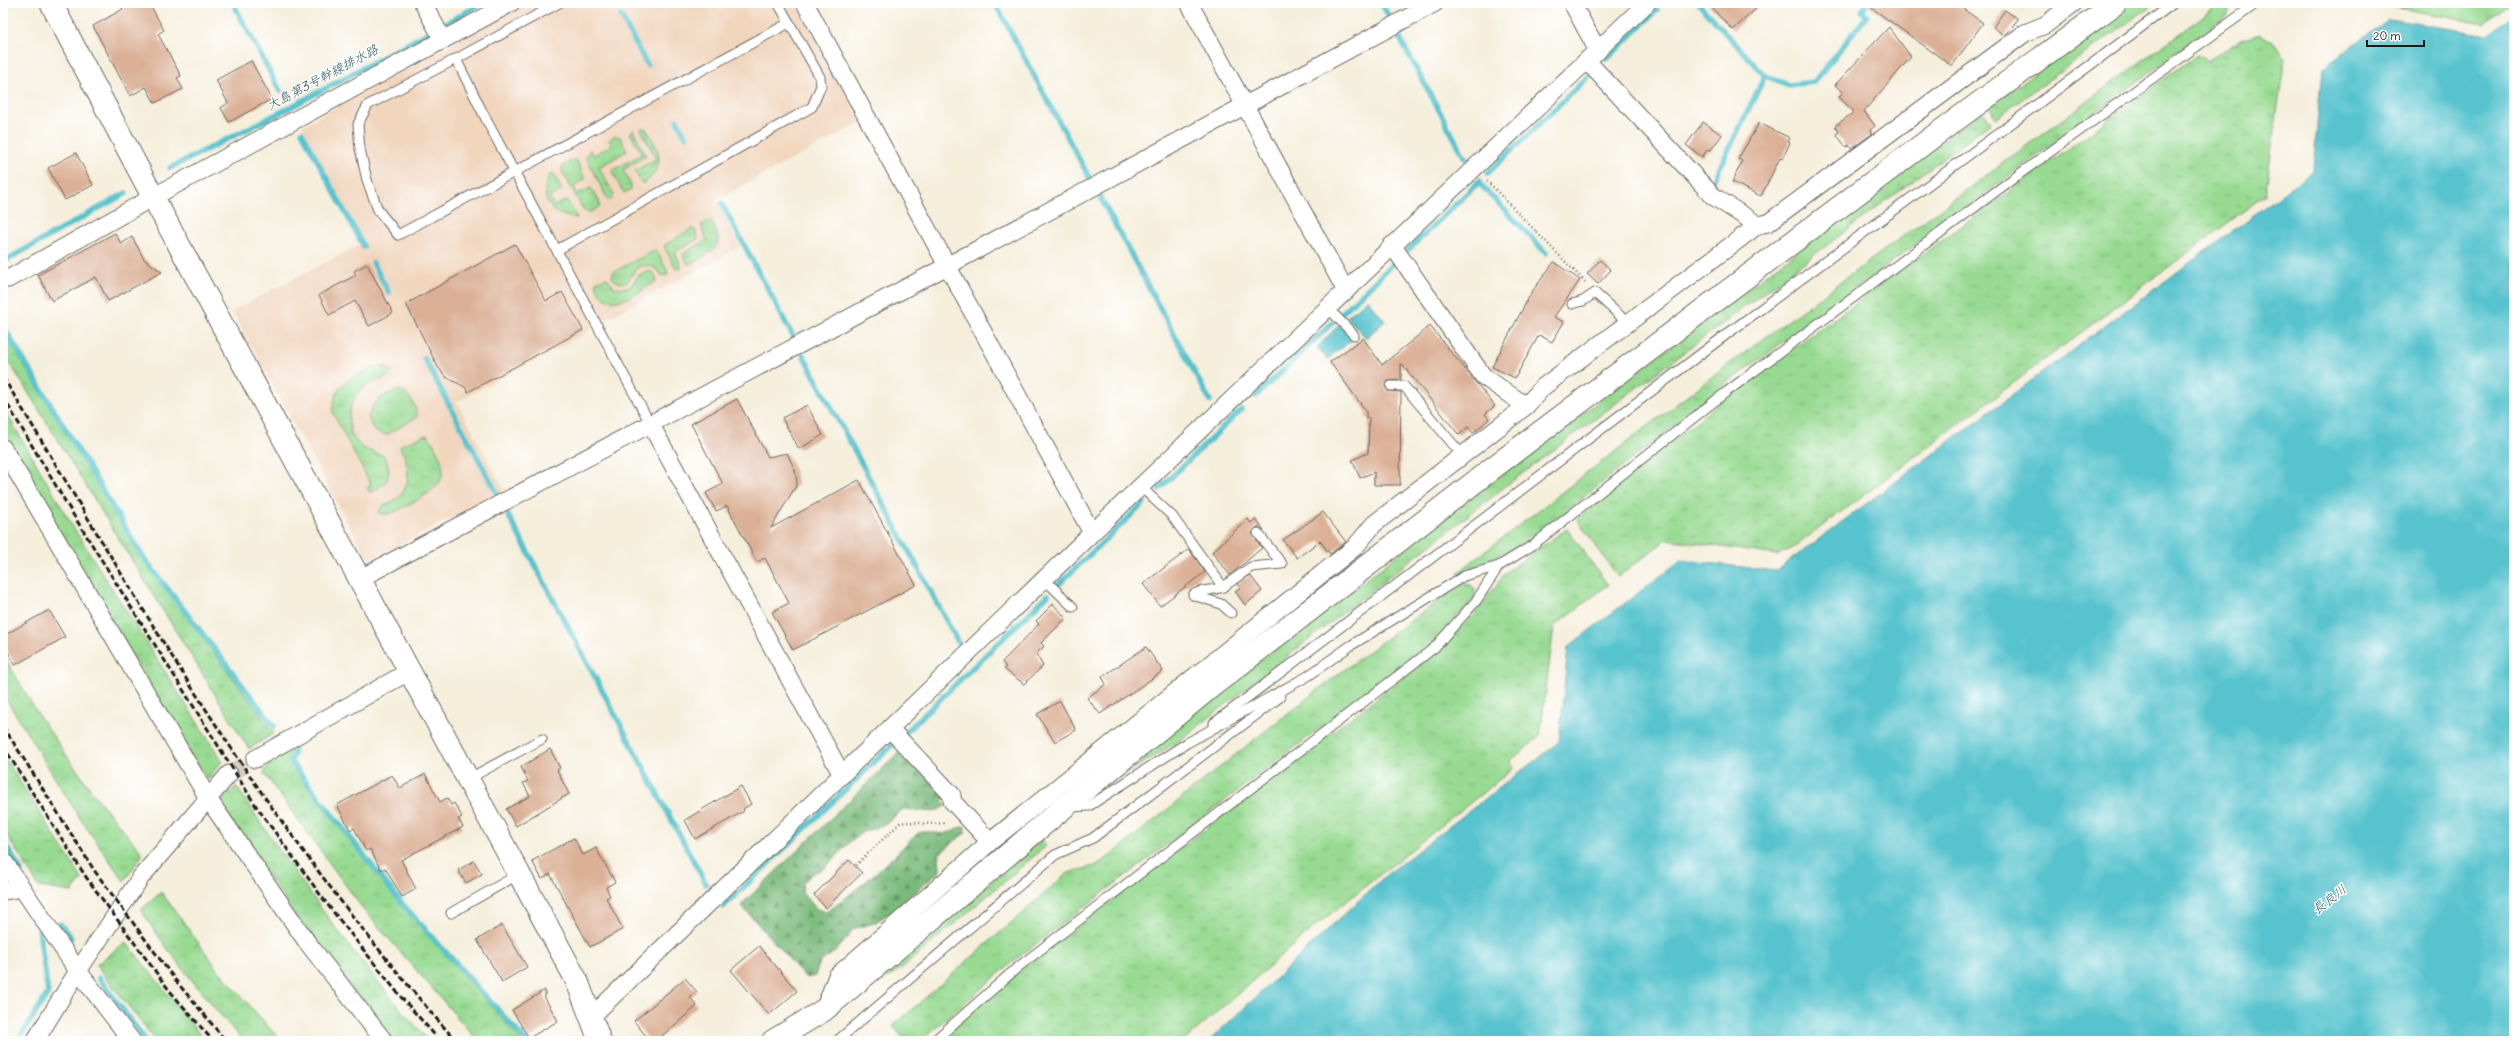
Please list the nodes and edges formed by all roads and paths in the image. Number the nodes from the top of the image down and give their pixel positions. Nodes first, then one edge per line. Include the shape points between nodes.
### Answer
1 (51, 3) edge
2 (423, 3) edge
3 (511, 3) edge
4 (559, 3) edge
5 (778, 3) edge
6 (805, 3) edge
7 (1189, 3) edge
8 (1436, 3) edge
9 (1572, 3) edge
10 (1647, 3) edge
11 (2074, 3) edge
12 (2116, 3) edge
13 (2174, 3) edge
14 (2257, 3) edge
15 (789, 22) junction
16 (442, 38) junction
17 (1593, 56) junction
18 (456, 59) junction
19 (1244, 106) junction
20 (1474, 167) junction
21 (515, 173) junction
22 (153, 197) junction
23 (1758, 225) junction
24 (1392, 245) junction
25 (557, 250) junction
26 (947, 266) junction
27 (3, 279) edge
28 (1346, 292) junction
29 (1595, 293) junction
30 (1572, 304) dead end
31 (1328, 308) junction
32 (1628, 323) junction
33 (1354, 335) dead end
34 (1391, 386) dead end
35 (1526, 406) junction
36 (651, 425) junction
37 (3, 448) edge
38 (1462, 455) junction
39 (1141, 487) junction
40 (1092, 533) junction
41 (1258, 533) dead end
42 (1499, 566) junction
43 (359, 579) junction
44 (1044, 579) junction
45 (1224, 587) junction
46 (1073, 607) dead end
47 (1231, 613) dead end
48 (408, 672) junction
49 (1308, 676) junction
50 (890, 729) junction
51 (542, 739) dead end
52 (1188, 743) junction
53 (255, 759) tunnel mouth
54 (229, 774) tunnel mouth
55 (842, 775) junction
56 (467, 780) junction
57 (209, 800) junction
58 (1063, 808) junction
59 (960, 810) junction
60 (990, 842) junction
61 (3, 860) edge
62 (856, 864) dead end
63 (519, 874) junction
64 (22, 888) junction
65 (3, 891) edge
66 (451, 913) dead end
67 (78, 971) junction
68 (824, 1010) junction
69 (592, 1017) junction
70 (35, 1041) edge
71 (132, 1041) edge
72 (384, 1041) edge
73 (599, 1041) edge
74 (773, 1041) edge
75 (837, 1041) edge
76 (934, 1041) edge

1 - 22 street
2 - 16 street
3 - 16 street
4 - 18 lane
5 - 15 lane
6 - 26 street
7 - 19 street
8 - 19 street
9 - 17 street
10 - 17 street
11 - 23 street via 2045,24 2025,33 1768,223
12 - 58 street via 1938,133 1494,467 1212,686
13 - 52 lane via 1723,337
14 - 42 lane via 2011,180 1725,393 1533,545
15 - 21 lane
15 - 25 lane via 820,77 820,86 812,107
16 - 22 street
17 - 20 street
17 - 23 street via 1713,196
18 - 21 lane
18 - 21 lane via 368,105 358,124 367,180 378,210 398,235
19 - 26 street
19 - 28 street
20 - 24 street
20 - 29 path
21 - 25 lane
22 - 27 street via 8,279
22 - 43 street
23 - 32 street
24 - 28 street
24 - 35 street via 1483,376
25 - 36 lane
26 - 36 street
26 - 40 street
28 - 31 street
29 - 30 lane via 1583,301
29 - 32 lane
31 - 33 lane
31 - 39 street
32 - 35 street via 1543,387
34 - 38 lane via 1404,386
35 - 38 street
36 - 43 street
36 - 55 street
37 - 57 street
38 - 60 street via 1374,524 1354,547
39 - 40 street
39 - 45 lane via 1172,516
40 - 44 street
41 - 45 lane via 1282,564 1251,567
42 - 49 lane via 1464,576 1350,646
42 - 76 lane via 1476,601 1434,648 1018,967
43 - 48 street
44 - 46 lane
44 - 50 street
45 - 47 lane via 1193,595 1221,604
48 - 53 street
48 - 56 street
49 - 52 lane
49 - 75 lane via 1093,838 1055,855
50 - 55 street
50 - 59 street via 952,795 952,802
51 - 56 lane
52 - 58 lane via 1089,806
54 - 57 street
55 - 69 street
56 - 63 street
57 - 67 street via 141,877
57 - 72 street via 307,942
58 - 68 street
59 - 60 street
59 - 62 path via 951,820 943,823 900,823
60 - 68 street via 837,976
61 - 64 street
63 - 66 lane
63 - 69 street via 576,981
64 - 65 street
64 - 67 street
67 - 70 street
67 - 71 street
68 - 74 street
69 - 73 street

